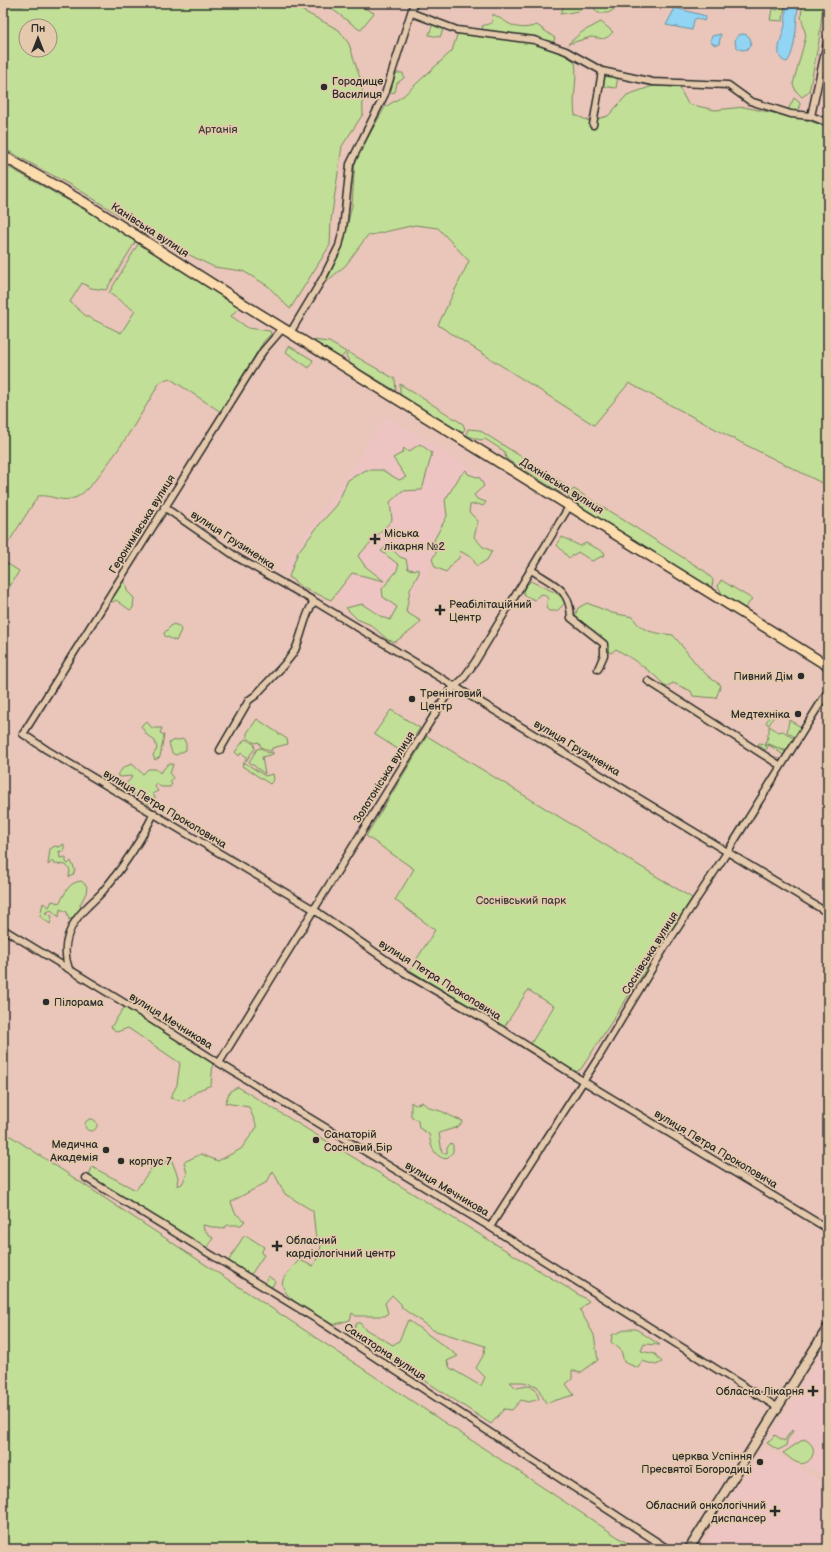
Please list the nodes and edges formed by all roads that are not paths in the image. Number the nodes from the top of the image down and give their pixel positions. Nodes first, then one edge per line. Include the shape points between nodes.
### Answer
1 (414, 3) edge
2 (412, 13) junction
3 (828, 38) edge
4 (602, 71) junction
5 (811, 116) junction
6 (828, 123) edge
7 (594, 125) dead end
8 (3, 156) edge
9 (286, 330) junction
10 (570, 505) junction
11 (164, 507) junction
12 (530, 570) junction
13 (314, 601) junction
14 (828, 666) edge
15 (598, 669) dead end
16 (648, 681) dead end
17 (455, 686) junction
18 (828, 691) edge
19 (23, 734) joint
20 (220, 750) dead end
21 (781, 766) junction
22 (154, 813) junction
23 (728, 851) junction
24 (313, 910) junction
25 (828, 913) edge
26 (3, 929) edge
27 (69, 969) junction
28 (219, 1063) junction
29 (583, 1081) junction
30 (86, 1178) dead end
31 (490, 1227) junction
32 (828, 1229) edge
33 (828, 1327) edge
34 (777, 1407) junction
35 (668, 1549) edge
36 (689, 1549) edge

1 - 2 street, Геронимівська вулиця
2 - 4 street via 457,30 534,40 566,51
2 - 9 street, Геронимівська вулиця via 386,94 350,164 339,246 298,318
3 - 5 street
4 - 5 street via 653,82 728,85 750,101 791,114
4 - 7 street
5 - 6 street
8 - 9 main road, Канівська вулиця via 85,203
9 - 10 main road, Дахнівська вулиця
9 - 11 street, Геронимівська вулиця via 263,350
10 - 12 street, Золотоніська вулиця
10 - 14 main road, Дахнівська вулиця
11 - 13 street, вулиця Грузиненка via 238,558
11 - 19 street, Геронимівська вулиця
12 - 15 street via 562,590 568,597 571,618 604,644 604,655
12 - 17 street, Золотоніська вулиця via 475,662
13 - 17 street, вулиця Грузиненка
13 - 20 street via 307,613 294,651 249,700
16 - 21 street
17 - 23 street, вулиця Грузиненка
17 - 24 street, Золотоніська вулиця via 443,700
18 - 21 street, Соснівська вулиця
19 - 22 street, вулиця Петра Прокоповича
21 - 23 street, Соснівська вулиця
22 - 24 street, вулиця Петра Прокоповича
22 - 27 street via 142,838 102,892 85,908 70,929 65,946
23 - 25 street, вулиця Грузиненка
23 - 29 street, Соснівська вулиця via 665,946
24 - 28 street, Золотоніська вулиця
24 - 29 street, вулиця Петра Прокоповича via 404,972
26 - 27 street, вулиця Мечникова
27 - 28 street, вулиця Мечникова
28 - 31 street, вулиця Мечникова
29 - 31 street, Соснівська вулиця
29 - 32 street, вулиця Петра Прокоповича
30 - 35 street, Санаторна вулиця via 324,1324
31 - 34 street, вулиця Мечникова
33 - 34 street
34 - 36 street

